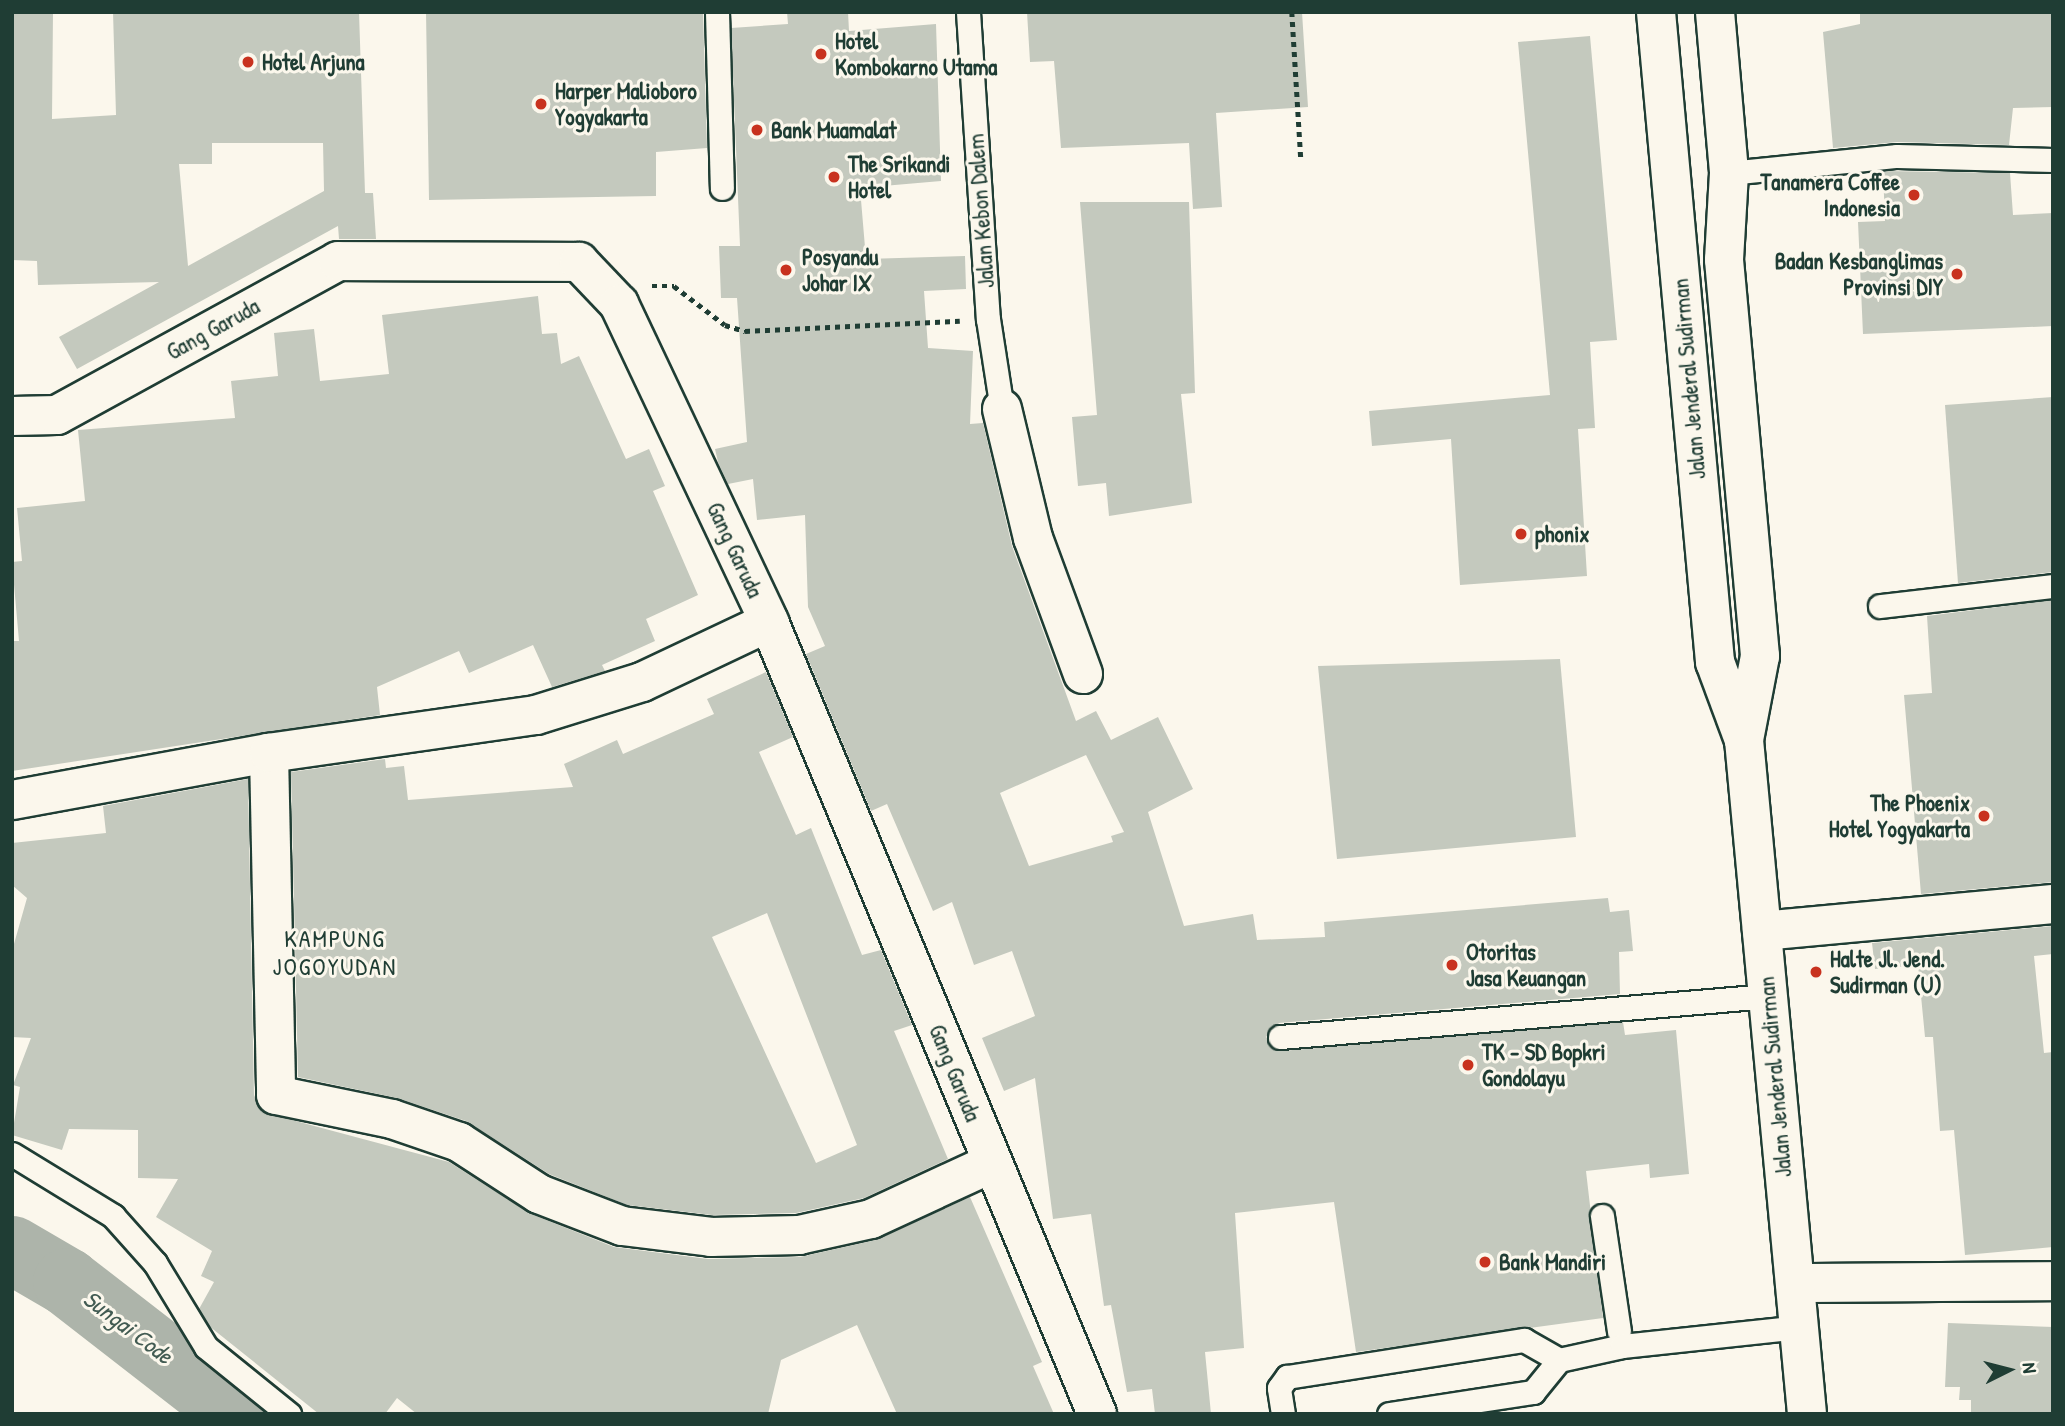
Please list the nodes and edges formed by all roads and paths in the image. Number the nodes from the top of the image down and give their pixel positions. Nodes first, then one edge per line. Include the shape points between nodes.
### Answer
1 (717, 12) edge
2 (968, 12) edge
3 (1292, 12) edge
4 (1656, 12) edge
5 (1715, 12) edge
6 (1301, 160) dead end
7 (2053, 160) edge
8 (1729, 173) junction
9 (722, 188) dead end
10 (612, 297) junction
11 (988, 319) junction
12 (1735, 385) junction
13 (1689, 389) junction
14 (1002, 410) joint
15 (12, 416) edge
16 (2053, 586) edge
17 (1880, 606) dead end
18 (769, 622) junction
19 (1083, 674) dead end
20 (1744, 740) junction
21 (269, 753) junction
22 (12, 800) edge
23 (2053, 904) edge
24 (1762, 931) junction
25 (1768, 996) junction
26 (1280, 1037) dead end
27 (12, 1154) edge
28 (992, 1163) junction
29 (1602, 1216) dead end
30 (2053, 1281) edge
31 (1795, 1283) junction
32 (1799, 1327) junction
33 (1619, 1331) dead end
34 (1559, 1360) junction
35 (289, 1414) edge
36 (1097, 1414) edge
37 (1283, 1414) edge
38 (1389, 1414) edge
39 (1807, 1414) edge

1 - 9 lane
2 - 11 lane, Jalan Kebon Dalem
3 - 6 path
4 - 13 street, Jalan Jenderal Sudirman
5 - 8 street, Jalan Jenderal Sudirman
7 - 8 lane via 1897,156
8 - 12 street, Jalan Jenderal Sudirman via 1724,260
10 - 11 path via 665,283 745,331
10 - 15 street, Gang Garuda via 579,262 338,261 57,415
10 - 18 street, Gang Garuda
11 - 14 lane, Jalan Kebon Dalem
12 - 13 street
12 - 20 street, Jalan Jenderal Sudirman via 1760,656
13 - 20 street, Jalan Jenderal Sudirman via 1715,662
14 - 19 street via 1032,538
16 - 17 lane
18 - 21 street via 642,682 536,715
18 - 28 street, Gang Garuda
20 - 24 street, Jalan Jenderal Sudirman
21 - 22 street
21 - 28 street via 276,1096 392,1119 458,1142 539,1194 622,1226 711,1237 799,1235 870,1219
23 - 24 street
24 - 25 street, Jalan Jenderal Sudirman
25 - 26 lane
25 - 31 street, Jalan Jenderal Sudirman
27 - 35 lane via 113,1216 155,1264 206,1346
28 - 36 street, Gang Garuda
29 - 33 lane
30 - 31 street
31 - 32 street, Jalan Jenderal Sudirman
32 - 34 lane via 1622,1346
32 - 39 street, Jalan Jenderal Sudirman
34 - 37 lane via 1524,1340 1287,1377 1279,1388
34 - 38 lane via 1533,1392

